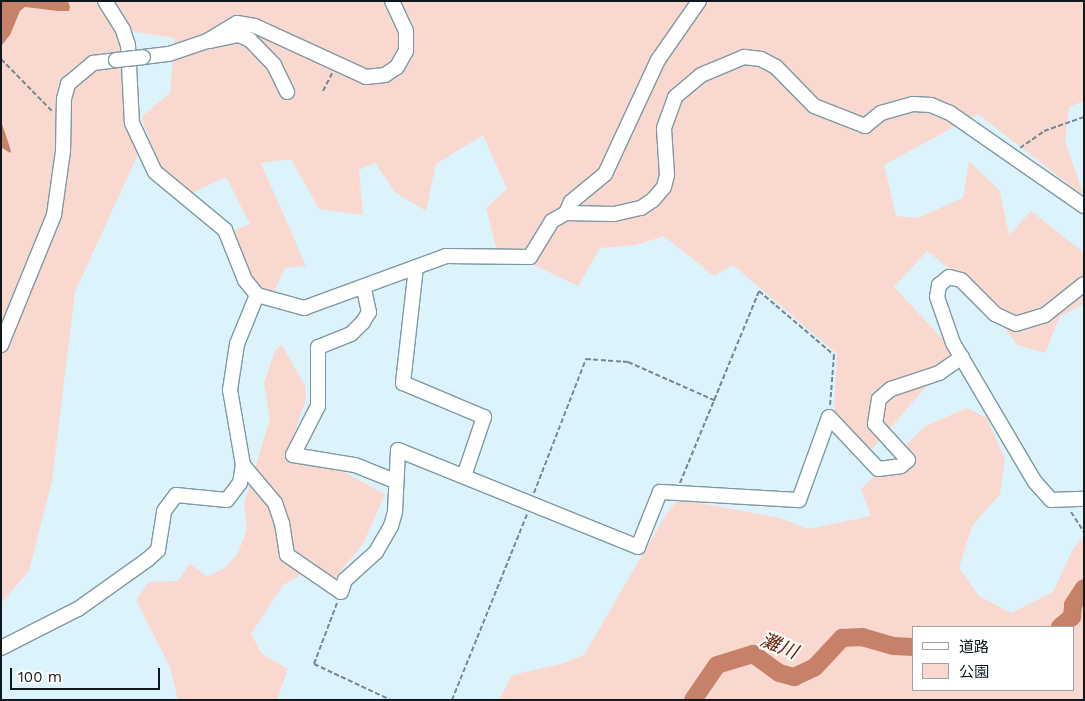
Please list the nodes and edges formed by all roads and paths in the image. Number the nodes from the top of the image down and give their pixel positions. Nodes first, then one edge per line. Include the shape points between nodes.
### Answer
1 (105, 1) edge
2 (392, 1) edge
3 (699, 1) edge
4 (206, 41) junction
5 (2, 60) edge
6 (337, 64) junction
7 (322, 91) dead end
8 (287, 92) dead end
9 (1084, 117) edge
10 (63, 122) junction
11 (1010, 156) junction
12 (1084, 206) edge
13 (566, 213) junction
14 (416, 267) junction
15 (1084, 284) edge
16 (364, 289) junction
17 (257, 295) junction
18 (1, 345) edge
19 (962, 357) junction
20 (716, 401) junction
21 (829, 417) junction
22 (243, 465) junction
23 (464, 476) junction
24 (395, 481) junction
25 (676, 492) junction
26 (1084, 500) edge
27 (1065, 501) junction
28 (530, 502) junction
29 (1084, 532) edge
30 (341, 592) junction
31 (1, 648) edge
32 (391, 700) edge
33 (452, 700) edge

1 - 17 street via 123,30 128,45 132,123 145,156 154,172 224,230 245,280
2 - 6 street via 406,31 406,51 397,67 385,76 366,77
3 - 13 street via 658,60 606,174 571,202
4 - 6 street via 237,23 255,26
4 - 8 street via 239,35 250,40 274,65
4 - 10 street, bridge via 169,54 93,63 68,84
5 - 10 path
6 - 7 path
9 - 11 path via 1044,131
10 - 18 street via 64,151 54,215
11 - 12 street
11 - 13 street via 950,113 931,105 897,107 881,113 865,126 847,121 814,106 776,67 761,59 744,56 701,74 675,97 664,128 667,175 664,187 653,200 641,208 614,214
13 - 14 street via 552,221 530,257 446,256
14 - 16 street
14 - 23 street via 403,383 484,417
15 - 19 street via 1045,314 1016,324 995,314 961,280 949,277 939,285 937,297
16 - 17 street via 304,308
16 - 24 street via 369,312 363,322 351,334 318,347 318,406 293,455 355,465
17 - 22 street via 237,344 230,390
19 - 21 street via 938,373 891,389 879,400 876,424 908,460 901,466 878,469
19 - 27 street via 1035,482 1051,500
20 - 21 path via 760,291 834,355
20 - 25 path
20 - 28 path via 628,362 586,358
21 - 25 street via 799,500
22 - 30 street via 275,503 287,555
22 - 31 street via 240,483 227,500 176,495 164,512 158,550 147,560 78,609
23 - 24 street via 398,450
23 - 28 street
24 - 30 street via 395,512 391,526 376,552 345,580
25 - 28 street via 660,492 638,547
26 - 27 street
27 - 29 path
28 - 33 path via 522,533
30 - 32 path via 314,664

